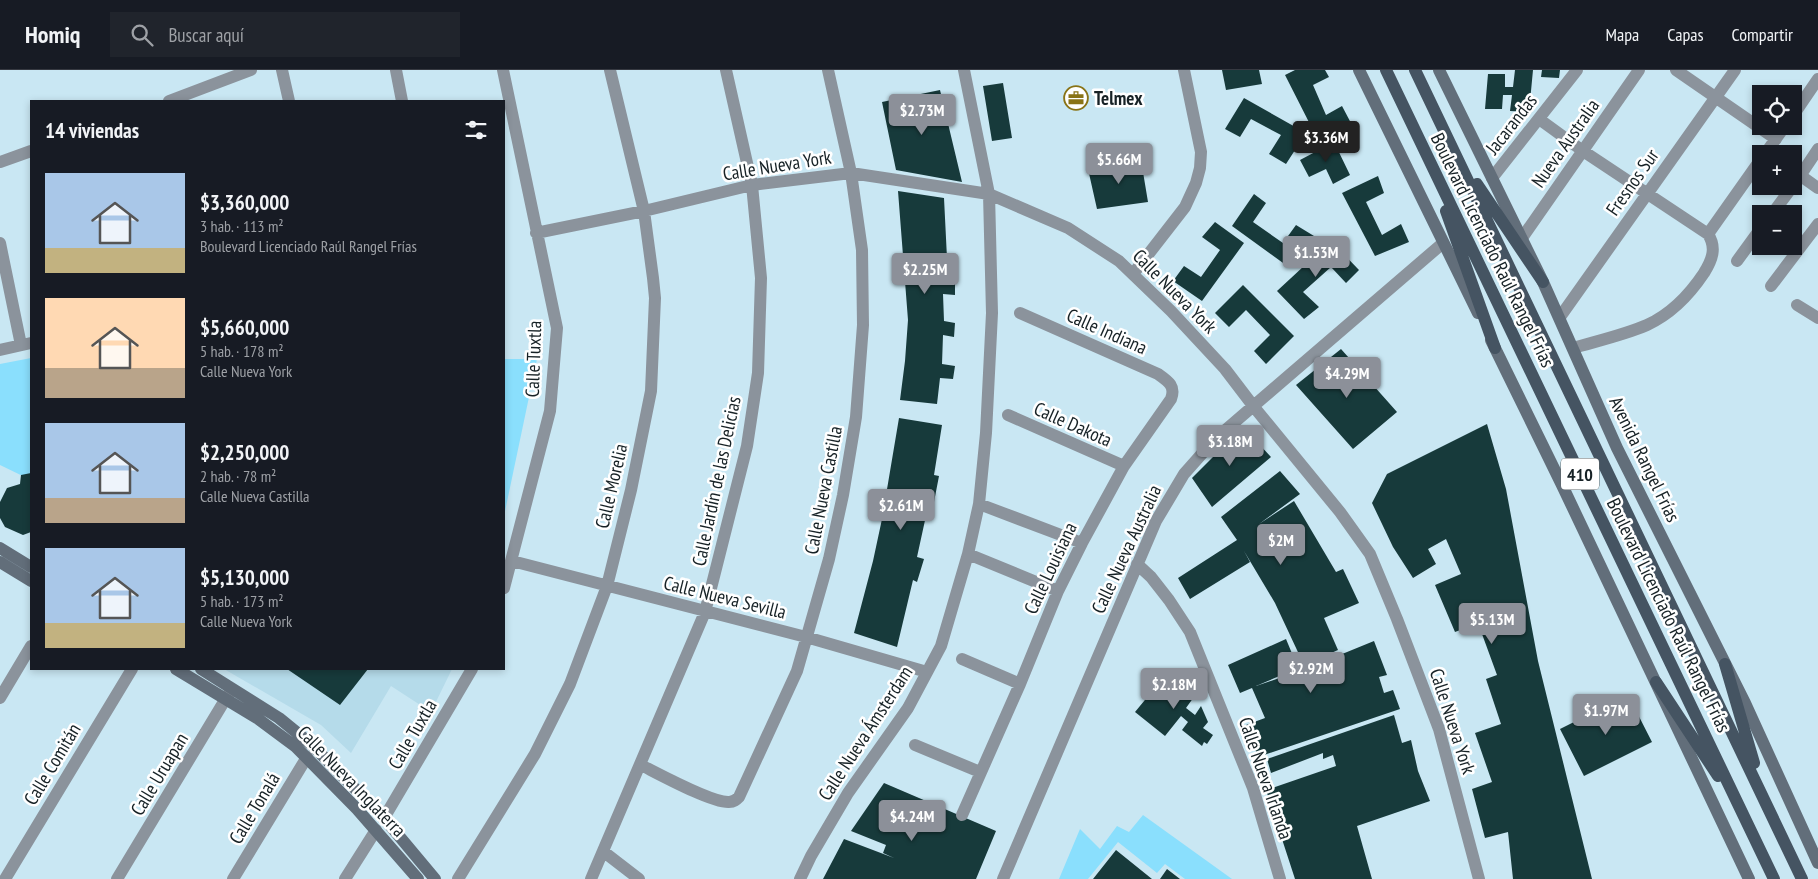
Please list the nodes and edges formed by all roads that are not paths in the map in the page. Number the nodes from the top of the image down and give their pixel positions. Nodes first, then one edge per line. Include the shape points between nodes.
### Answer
1 (251, 70) edge
2 (282, 70) edge
3 (396, 70) edge
4 (504, 70) edge
5 (610, 70) edge
6 (726, 70) edge
7 (828, 70) edge
8 (964, 70) edge
9 (1184, 70) edge
10 (1359, 70) edge
11 (1386, 70) edge
12 (1415, 70) edge
13 (1439, 70) edge
14 (1578, 70) edge
15 (1639, 70) edge
16 (1676, 70) edge
17 (1735, 70) edge
18 (1818, 79) edge
19 (1716, 97) junction
20 (183, 99) edge
21 (289, 100) edge
22 (402, 100) edge
23 (1802, 102) edge
24 (1539, 119) junction
25 (1779, 135) edge
26 (1776, 139) junction
27 (1772, 145) edge
28 (1423, 147) junction
29 (1452, 148) junction
30 (1818, 149) edge
31 (30, 151) edge
32 (1583, 151) junction
33 (0, 162) edge
34 (1802, 171) edge
35 (851, 173) junction
36 (1752, 174) edge
37 (1492, 178) junction
38 (1802, 182) edge
39 (752, 185) junction
40 (1818, 188) edge
41 (989, 194) junction
42 (1647, 194) junction
43 (644, 211) junction
44 (1818, 224) edge
45 (536, 233) junction
46 (1708, 234) junction
47 (1522, 238) junction
48 (1752, 240) edge
49 (1443, 242) junction
50 (0, 243) edge
51 (1737, 260) dead end
52 (1133, 274) junction
53 (1543, 282) junction
54 (1771, 286) dead end
55 (1797, 305) dead end
56 (1020, 313) dead end
57 (1560, 317) junction
58 (1818, 318) edge
59 (26, 344) edge
60 (1495, 348) junction
61 (1573, 348) junction
62 (0, 350) edge
63 (1173, 390) joint
64 (1254, 407) junction
65 (1008, 415) dead end
66 (1124, 466) junction
67 (979, 504) junction
68 (1082, 543) junction
69 (0, 548) edge
70 (968, 554) junction
71 (512, 561) junction
72 (0, 562) edge
73 (1137, 564) junction
74 (30, 566) edge
75 (30, 580) edge
76 (505, 585) edge
77 (607, 586) junction
78 (1058, 591) junction
79 (705, 612) junction
80 (806, 637) junction
81 (30, 648) edge
82 (962, 659) dead end
83 (1725, 664) junction
84 (131, 670) edge
85 (178, 670) edge
86 (202, 670) edge
87 (471, 670) edge
88 (927, 672) junction
89 (1656, 682) junction
90 (1020, 684) junction
91 (229, 693) junction
92 (0, 698) edge
93 (915, 745) dead end
94 (307, 757) junction
95 (641, 765) junction
96 (980, 772) junction
97 (1763, 797) junction
98 (1743, 813) junction
99 (962, 814) dead end
100 (384, 818) junction
101 (376, 830) junction
102 (604, 852) junction
103 (1817, 857) edge
104 (5, 879) edge
105 (117, 879) edge
106 (234, 879) edge
107 (345, 879) edge
108 (418, 879) edge
109 (435, 879) edge
110 (458, 879) edge
111 (591, 879) edge
112 (640, 879) edge
113 (800, 879) edge
114 (1003, 879) edge
115 (1280, 879) edge
116 (1479, 879) edge
117 (1749, 879) edge
118 (1774, 879) edge
119 (1802, 879) edge

1 - 20 street
2 - 21 street
3 - 22 street
4 - 45 street, Calle Tuxtla
5 - 43 street, Calle Morelia
6 - 39 street, Calle Jardín de las Delicias
7 - 35 street, Calle Nueva Castilla
8 - 41 street, Calle Nueva Ámsterdam
9 - 52 street via 1201,152 1200,168 1184,207
10 - 49 main road
11 - 28 main road, Boulevard Licenciado Raúl Rangel Frías / 410
12 - 29 main road, Boulevard Licenciado Raúl Rangel Frías / 410
13 - 37 main road, Avenida Rangel Frías
14 - 24 street, Jacarandas
15 - 32 street, Nueva Australia
16 - 19 street
17 - 19 street, Fresnos Sur
18 - 23 street
19 - 26 street
19 - 42 street, Fresnos Sur
24 - 32 street
24 - 37 street, Jacarandas
25 - 26 street
26 - 27 street
28 - 60 main road
28 - 98 main road, Boulevard Licenciado Raúl Rangel Frías / 410
29 - 53 main road
29 - 97 main road, Boulevard Licenciado Raúl Rangel Frías / 410
30 - 34 street
31 - 33 street
32 - 42 street
32 - 47 street, Nueva Australia
35 - 39 street, Calle Nueva York
35 - 41 street, Calle Nueva York
35 - 80 street, Calle Nueva Castilla via 862,250 862,325 856,417 829,559
36 - 46 street
37 - 47 main road, Avenida Rangel Frías
38 - 40 street
39 - 43 street, Calle Nueva York
39 - 79 street, Calle Jardín de las Delicias via 761,278 758,372 747,446
41 - 52 street, Calle Nueva York via 1068,228 1120,261
41 - 67 street, Calle Nueva Ámsterdam via 992,312
42 - 46 street
42 - 57 street, Fresnos Sur
43 - 45 street, Calle Nueva York
43 - 77 street, Calle Morelia via 655,298 651,391
44 - 54 street
45 - 71 street, Calle Tuxtla via 557,328 556,353 550,410
46 - 61 street via 1714,246 1712,260 1676,306 1648,325
47 - 53 main road, Avenida Rangel Frías
48 - 51 street
49 - 60 main road
49 - 64 street, Calle Nueva Australia
50 - 59 street
52 - 64 street, Calle Nueva York via 1225,369
53 - 57 main road, Avenida Rangel Frías
55 - 58 street
56 - 63 street, Calle Indiana via 1158,374
57 - 61 main road, Avenida Rangel Frías
59 - 62 street
60 - 89 main road
61 - 83 main road, Avenida Rangel Frías via 1617,448
63 - 66 street, Calle Louisiana via 1171,399
64 - 73 street, Calle Nueva Australia via 1215,439 1184,474 1156,521
64 - 116 street, Calle Nueva York via 1370,554 1438,729
65 - 66 street, Calle Dakota
66 - 68 street, Calle Louisiana
67 - 68 street
67 - 70 street, Calle Nueva Ámsterdam
68 - 78 street, Calle Louisiana
69 - 74 main road
70 - 78 street
70 - 88 street, Calle Nueva Ámsterdam via 941,646
71 - 76 street, Calle Tuxtla
71 - 77 street, Calle Nueva Sevilla
72 - 75 main road
73 - 114 street, Calle Nueva Australia
73 - 115 street, Calle Nueva Irlanda via 1169,600 1190,632 1253,788
77 - 79 street, Calle Nueva Sevilla
77 - 110 street, Calle Morelia via 554,719
78 - 90 street, Calle Louisiana
79 - 80 street, Calle Nueva Sevilla
79 - 95 street, Calle Jardín de las Delicias
80 - 88 street, Calle Nueva Sevilla
80 - 95 street, Calle Nueva Castilla via 797,671 746,784 734,801 714,800
81 - 92 street
82 - 90 street
83 - 97 main road
83 - 103 main road, Avenida Rangel Frías
84 - 104 street, Calle Comitán
85 - 91 main road, Calle Nueva Inglaterra
86 - 91 main road, Calle Nueva Inglaterra
87 - 100 street, Calle Tuxtla
88 - 113 street, Calle Nueva Ámsterdam via 908,708 848,793
89 - 98 main road
89 - 117 main road
90 - 96 street, Calle Louisiana
91 - 94 main road, Calle Nueva Inglaterra
91 - 100 main road, Calle Nueva Inglaterra via 279,718 302,736
91 - 105 street, Calle Uruapan
93 - 96 street
94 - 101 main road, Calle Nueva Inglaterra
94 - 106 street, Calle Tonalá
95 - 102 street, Calle Jardín de las Delicias
96 - 99 street, Calle Louisiana
97 - 119 main road, Boulevard Licenciado Raúl Rangel Frías / 410
98 - 118 main road, Boulevard Licenciado Raúl Rangel Frías / 410
100 - 109 main road, Calle Nueva Inglaterra
101 - 107 street
101 - 108 main road, Calle Nueva Inglaterra
102 - 111 street, Calle Jardín de las Delicias
102 - 112 street

